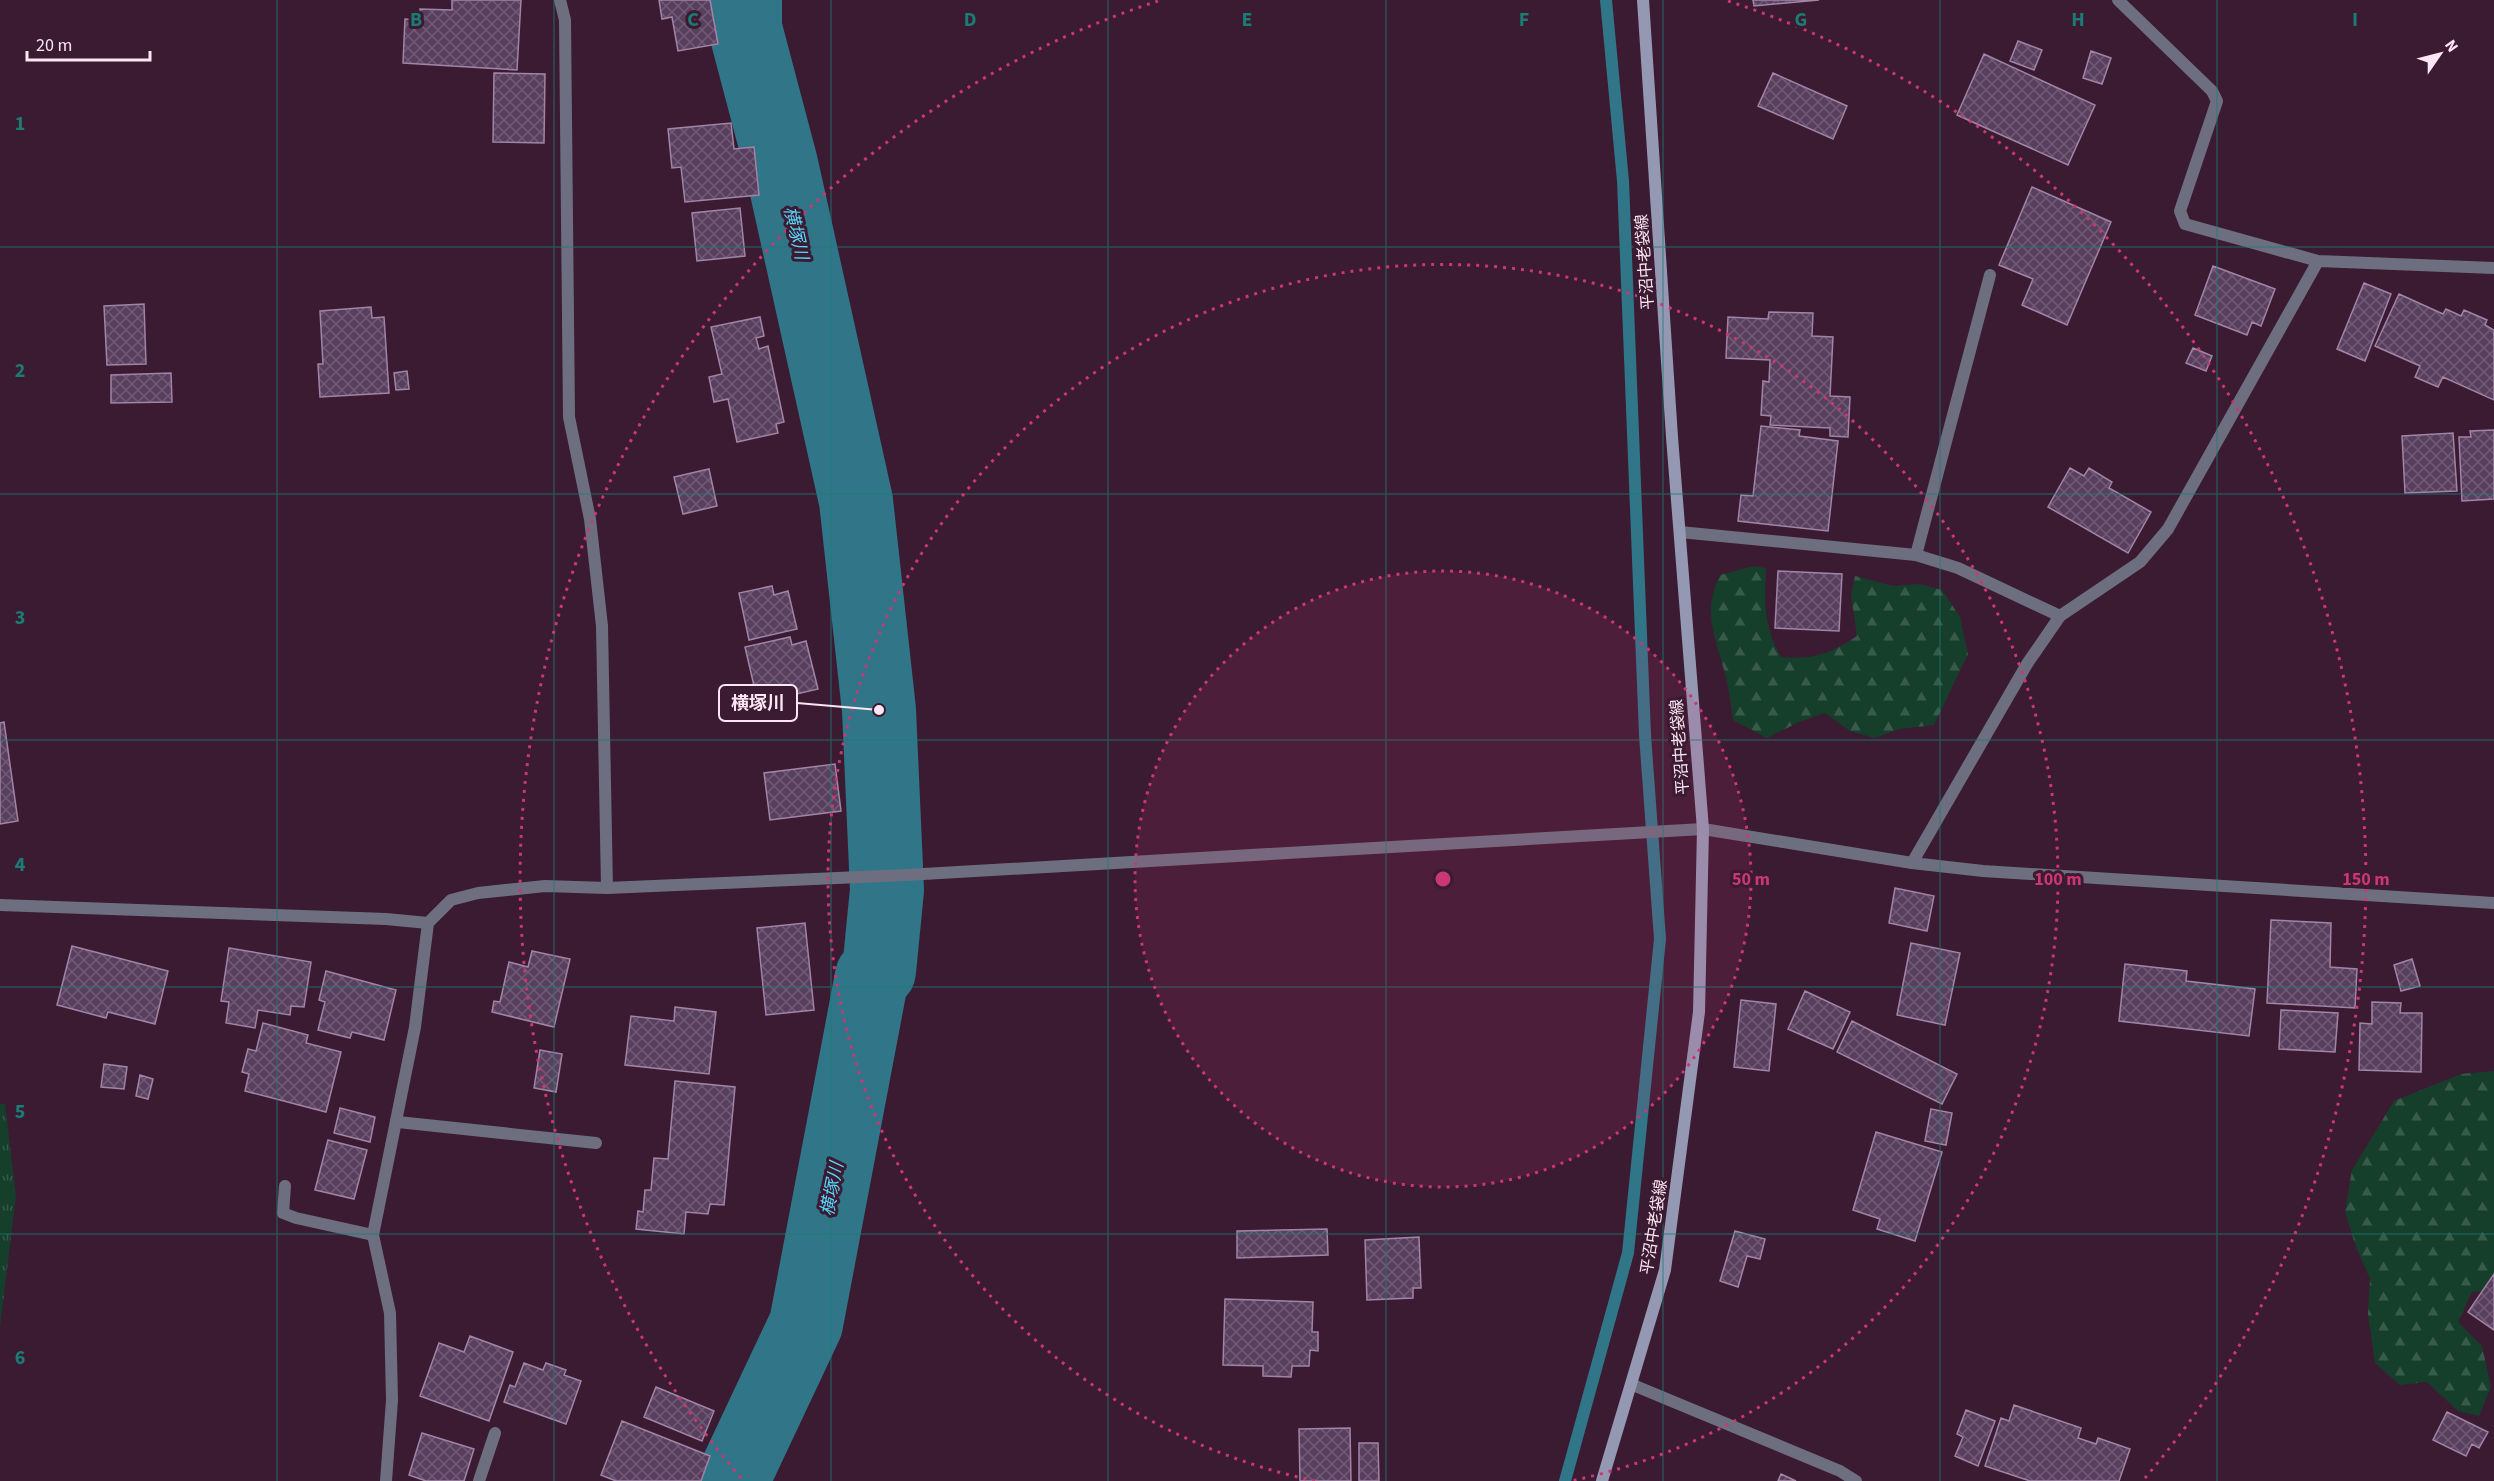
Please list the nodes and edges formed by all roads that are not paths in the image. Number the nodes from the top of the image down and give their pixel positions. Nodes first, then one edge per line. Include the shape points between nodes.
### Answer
1 (560, 0) edge
2 (1643, 0) edge
3 (2118, 0) edge
4 (2318, 261) junction
5 (2494, 268) edge
6 (1990, 275) dead end
7 (1680, 532) junction
8 (1916, 555) junction
9 (2060, 616) junction
10 (1702, 829) junction
11 (1912, 863) junction
12 (607, 888) junction
13 (2494, 903) edge
14 (0, 905) edge
15 (428, 923) junction
16 (398, 1122) junction
17 (596, 1143) dead end
18 (285, 1186) dead end
19 (373, 1235) junction
20 (1632, 1385) junction
21 (495, 1434) dead end
22 (386, 1481) edge
23 (479, 1481) edge
24 (1602, 1481) edge
25 (1856, 1481) edge

1 - 12 street via 565,20 569,417 590,519 602,626
2 - 7 main road, 平沼中老袋線
3 - 4 street via 2212,91 2217,101 2180,212 2185,224
4 - 5 street
4 - 9 street via 2168,529 2140,562
6 - 8 street
7 - 8 street
7 - 10 main road, 平沼中老袋線
8 - 9 street via 1958,568
9 - 11 street
10 - 11 street
10 - 12 street via 918,875
10 - 20 main road, 平沼中老袋線 via 1699,1012 1665,1270
11 - 13 street via 2061,877
12 - 15 street via 545,886 478,893 450,900
14 - 15 street
15 - 16 street
16 - 17 street
16 - 19 street
18 - 19 street via 283,1213
19 - 22 street via 390,1313 392,1400
20 - 24 main road, 平沼中老袋線
20 - 25 street
21 - 23 street

